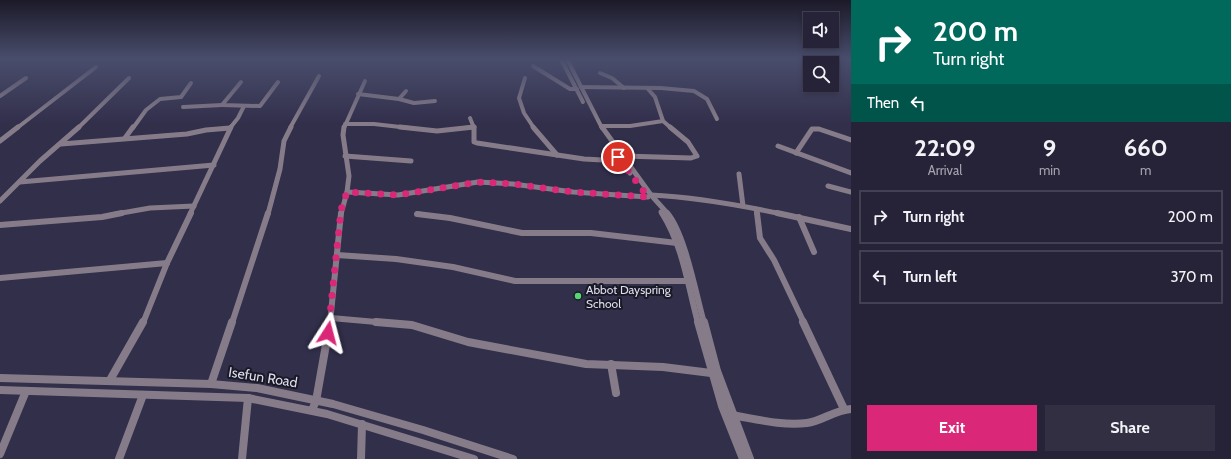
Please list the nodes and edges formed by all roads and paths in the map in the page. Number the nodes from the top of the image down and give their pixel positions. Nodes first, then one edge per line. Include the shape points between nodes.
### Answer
1 (23, 80) edge
2 (78, 80) edge
3 (127, 80) edge
4 (316, 80) edge
5 (524, 80) edge
6 (556, 80) edge
7 (574, 80) edge
8 (576, 80) edge
9 (615, 80) edge
10 (365, 81) dead end
11 (241, 82) dead end
12 (278, 82) dead end
13 (191, 84) dead end
14 (579, 88) junction
15 (624, 88) junction
16 (648, 89) junction
17 (406, 91) dead end
18 (358, 94) junction
19 (0, 96) edge
20 (399, 99) junction
21 (435, 101) dead end
22 (222, 105) junction
23 (244, 106) junction
24 (183, 107) dead end
25 (470, 118) dead end
26 (717, 119) dead end
27 (663, 121) junction
28 (345, 124) junction
29 (601, 126) junction
30 (474, 127) junction
31 (230, 128) junction
32 (125, 138) junction
33 (1, 139) edge
34 (851, 140) edge
35 (61, 144) junction
36 (778, 146) dead end
37 (796, 153) junction
38 (557, 155) junction
39 (345, 156) junction
40 (622, 159) junction
41 (411, 161) dead end
42 (214, 165) junction
43 (851, 173) edge
44 (739, 174) dead end
45 (20, 182) junction
46 (828, 186) dead end
47 (347, 192) junction
48 (851, 192) edge
49 (650, 196) junction
50 (0, 201) edge
51 (194, 206) junction
52 (743, 206) junction
53 (756, 209) junction
54 (417, 214) dead end
55 (799, 217) junction
56 (0, 225) edge
57 (851, 229) edge
58 (677, 242) junction
59 (814, 252) dead end
60 (337, 256) junction
61 (167, 263) junction
62 (0, 278) edge
63 (687, 281) junction
64 (331, 318) junction
65 (611, 364) junction
66 (711, 373) junction
67 (0, 378) edge
68 (110, 380) junction
69 (211, 384) junction
70 (0, 390) edge
71 (26, 391) junction
72 (616, 393) dead end
73 (143, 395) junction
74 (248, 398) junction
75 (316, 400) junction
76 (848, 409) edge
77 (312, 410) junction
78 (732, 415) junction
79 (362, 424) junction
80 (0, 454) edge
81 (119, 459) edge
82 (242, 459) edge
83 (361, 459) edge
84 (474, 459) edge
85 (513, 459) edge
86 (743, 459) edge
87 (750, 459) edge

1 - 19 street
2 - 33 street
3 - 35 street
4 - 69 street via 284,141 280,169 264,228
5 - 38 street via 519,97 522,109 540,138
6 - 14 street via 570,89
7 - 14 street
8 - 14 street
9 - 15 street
10 - 18 street
11 - 22 street
12 - 23 street via 260,106
13 - 32 street via 181,97 160,99 146,110
14 - 15 street
14 - 29 street
14 - 40 street via 594,119
15 - 16 street
16 - 26 street via 697,92 706,99
16 - 27 street via 655,97
17 - 20 street
18 - 20 street
18 - 28 street
20 - 21 street via 414,103
22 - 23 street
22 - 24 street
23 - 31 street
25 - 30 street
27 - 29 street via 630,126
27 - 40 street via 688,142 696,152 695,158
28 - 30 street via 374,124 437,131
28 - 39 street
29 - 40 street
30 - 38 street via 474,142
31 - 32 street
31 - 42 street
32 - 35 street
34 - 37 street via 812,129
35 - 45 street
36 - 37 street
37 - 43 street
38 - 40 street via 584,159
39 - 41 street
39 - 47 street via 349,176
40 - 49 street
42 - 45 street
42 - 51 street
44 - 52 street
45 - 50 street
46 - 48 street
47 - 49 street via 398,195 478,182 573,192
47 - 60 street via 341,210
49 - 52 street via 679,196
49 - 58 street
49 - 78 street via 671,218 682,246
51 - 56 street via 150,208 102,217
51 - 61 street
52 - 53 street
53 - 55 street
53 - 76 street via 760,238 774,260
54 - 58 street via 522,233 591,233
55 - 57 street
55 - 59 street
58 - 63 street
60 - 63 street via 396,259 453,267 515,281
60 - 64 street
61 - 62 street
61 - 68 street via 143,322
63 - 66 street
64 - 65 street via 412,325 468,342 586,364
64 - 75 street
65 - 66 street
65 - 72 street
66 - 86 street
67 - 68 street, Isefun Road
68 - 69 street, Isefun Road
69 - 75 street, Isefun Road via 257,388
70 - 71 street, Isefun Road
71 - 73 street, Isefun Road
71 - 80 street
73 - 74 street, Isefun Road
73 - 81 street
74 - 77 street, Isefun Road
74 - 82 street
75 - 77 street
75 - 85 street, Isefun Road
76 - 78 street via 806,424
77 - 79 street, Isefun Road
78 - 87 street
79 - 83 street
79 - 84 street, Isefun Road

